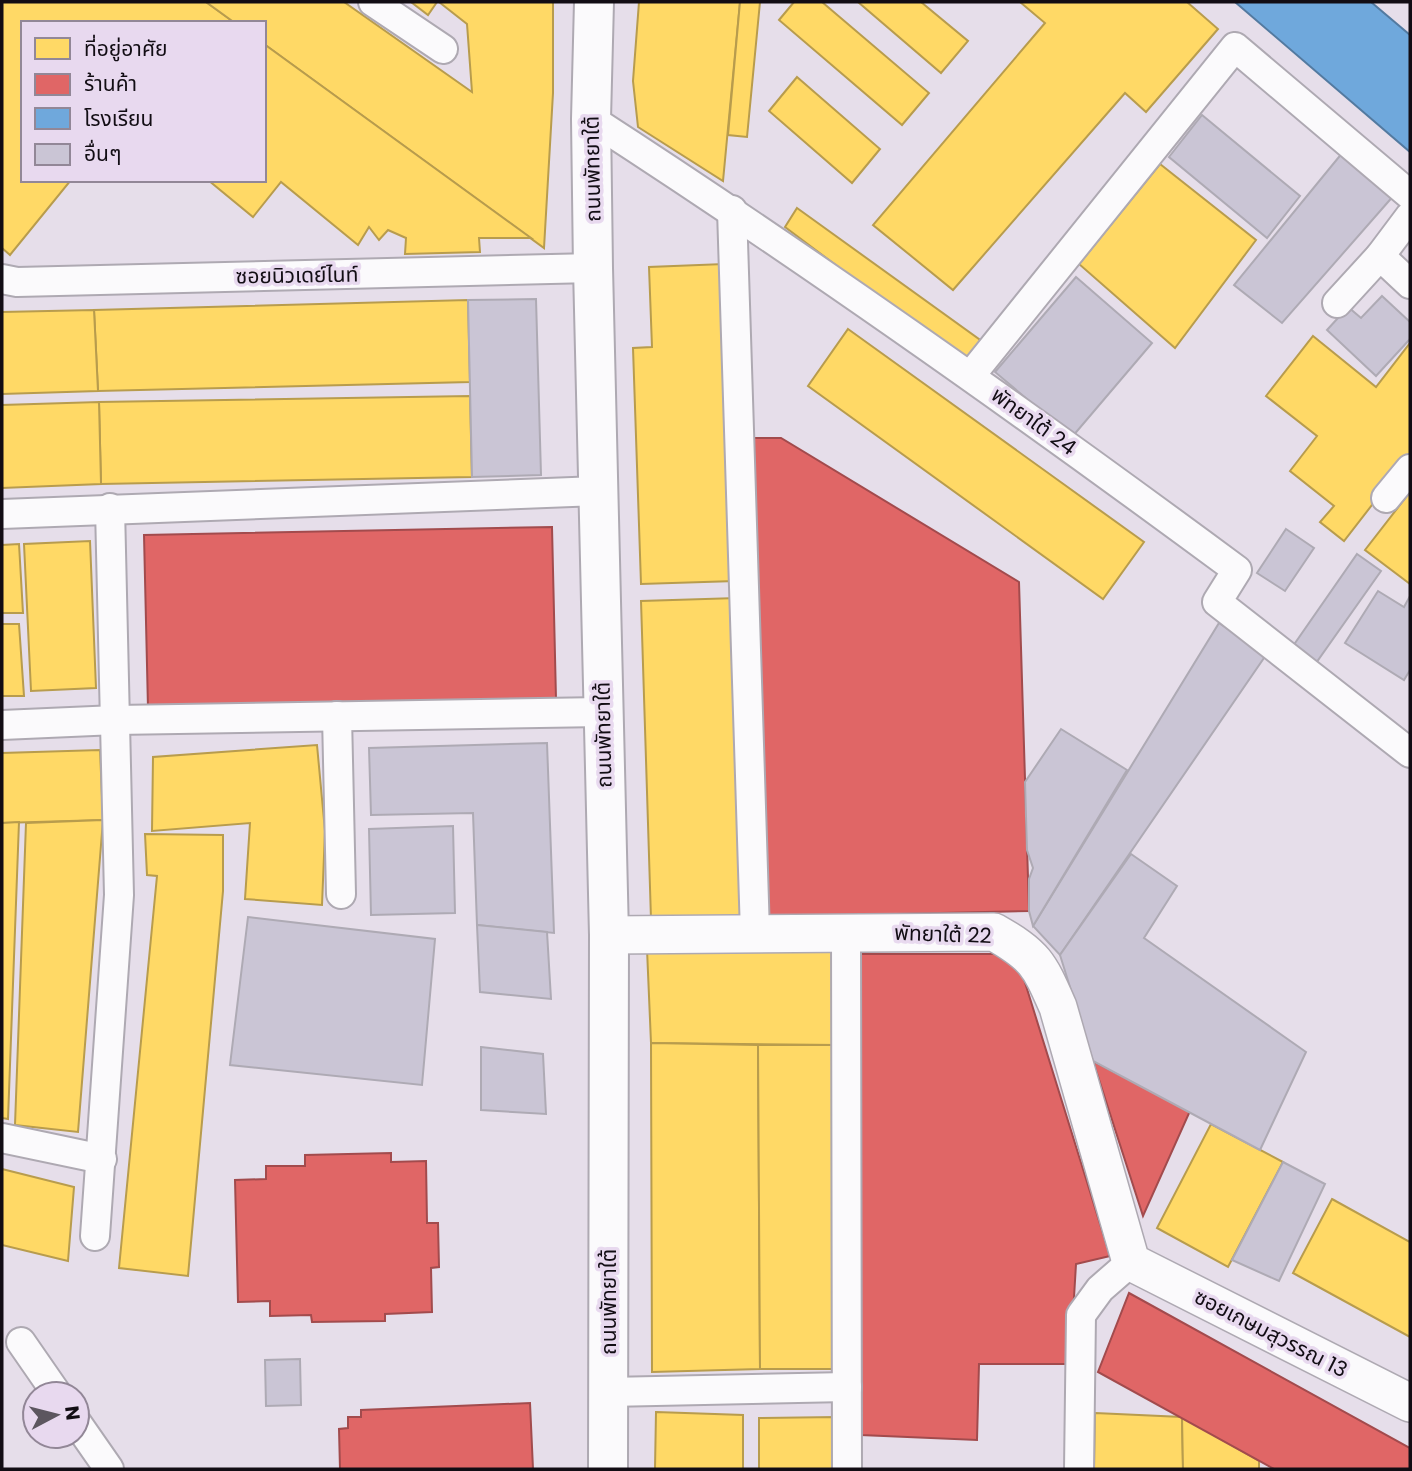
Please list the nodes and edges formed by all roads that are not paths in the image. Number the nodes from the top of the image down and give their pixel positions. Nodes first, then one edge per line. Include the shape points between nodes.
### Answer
1 (373, 2) edge
2 (594, 2) edge
3 (443, 49) dead end
4 (591, 119) junction
5 (1410, 195) edge
6 (732, 210) junction
7 (1410, 216) edge
8 (1380, 256) junction
9 (593, 268) junction
10 (2, 279) edge
11 (1410, 284) edge
12 (1337, 303) dead end
13 (971, 375) junction
14 (1410, 469) edge
15 (598, 491) junction
16 (1386, 498) dead end
17 (110, 508) junction
18 (2, 514) edge
19 (603, 712) junction
20 (337, 716) junction
21 (116, 720) junction
22 (2, 725) edge
23 (1410, 753) edge
24 (341, 894) dead end
25 (754, 933) junction
26 (846, 933) junction
27 (609, 935) junction
28 (2, 1138) edge
29 (102, 1159) junction
30 (95, 1236) dead end
31 (1131, 1262) junction
32 (22, 1342) dead end
33 (48, 1380) edge
34 (847, 1388) junction
35 (608, 1392) junction
36 (1410, 1403) edge
37 (91, 1443) edge
38 (109, 1469) edge
39 (608, 1469) edge
40 (847, 1469) edge
41 (1079, 1469) edge

1 - 3 street
2 - 4 main road, ถนนพัทยาใต้
4 - 6 street, พัทยาใต้ 24
4 - 9 main road, ถนนพัทยาใต้
5 - 13 street via 1235,47
6 - 13 street, พัทยาใต้ 24
6 - 25 street
7 - 8 street
8 - 11 street
8 - 12 street
9 - 10 street, ซอยนิวเดย์ไนท์
9 - 15 main road, ถนนพัทยาใต้
13 - 23 street, พัทยาใต้ 24 via 1237,570 1217,602
14 - 16 street
15 - 17 street
15 - 19 main road, ถนนพัทยาใต้
17 - 18 street
17 - 21 street
19 - 20 street
19 - 27 main road, ถนนพัทยาใต้
20 - 21 street
20 - 24 street
21 - 22 street
21 - 29 street via 119,895
25 - 26 street, พัทยาใต้ 22
25 - 27 street, พัทยาใต้ 22
26 - 31 street, พัทยาใต้ 22 via 994,932 1023,948 1041,969 1058,1007
26 - 34 street
27 - 35 main road, ถนนพัทยาใต้
28 - 29 street
29 - 30 street
31 - 36 street, ซอยเกษมสุวรรณ 13
31 - 41 street via 1100,1289 1081,1315
32 - 33 street
34 - 35 street
34 - 40 street
35 - 39 main road, ถนนพัทยาใต้
37 - 38 street

